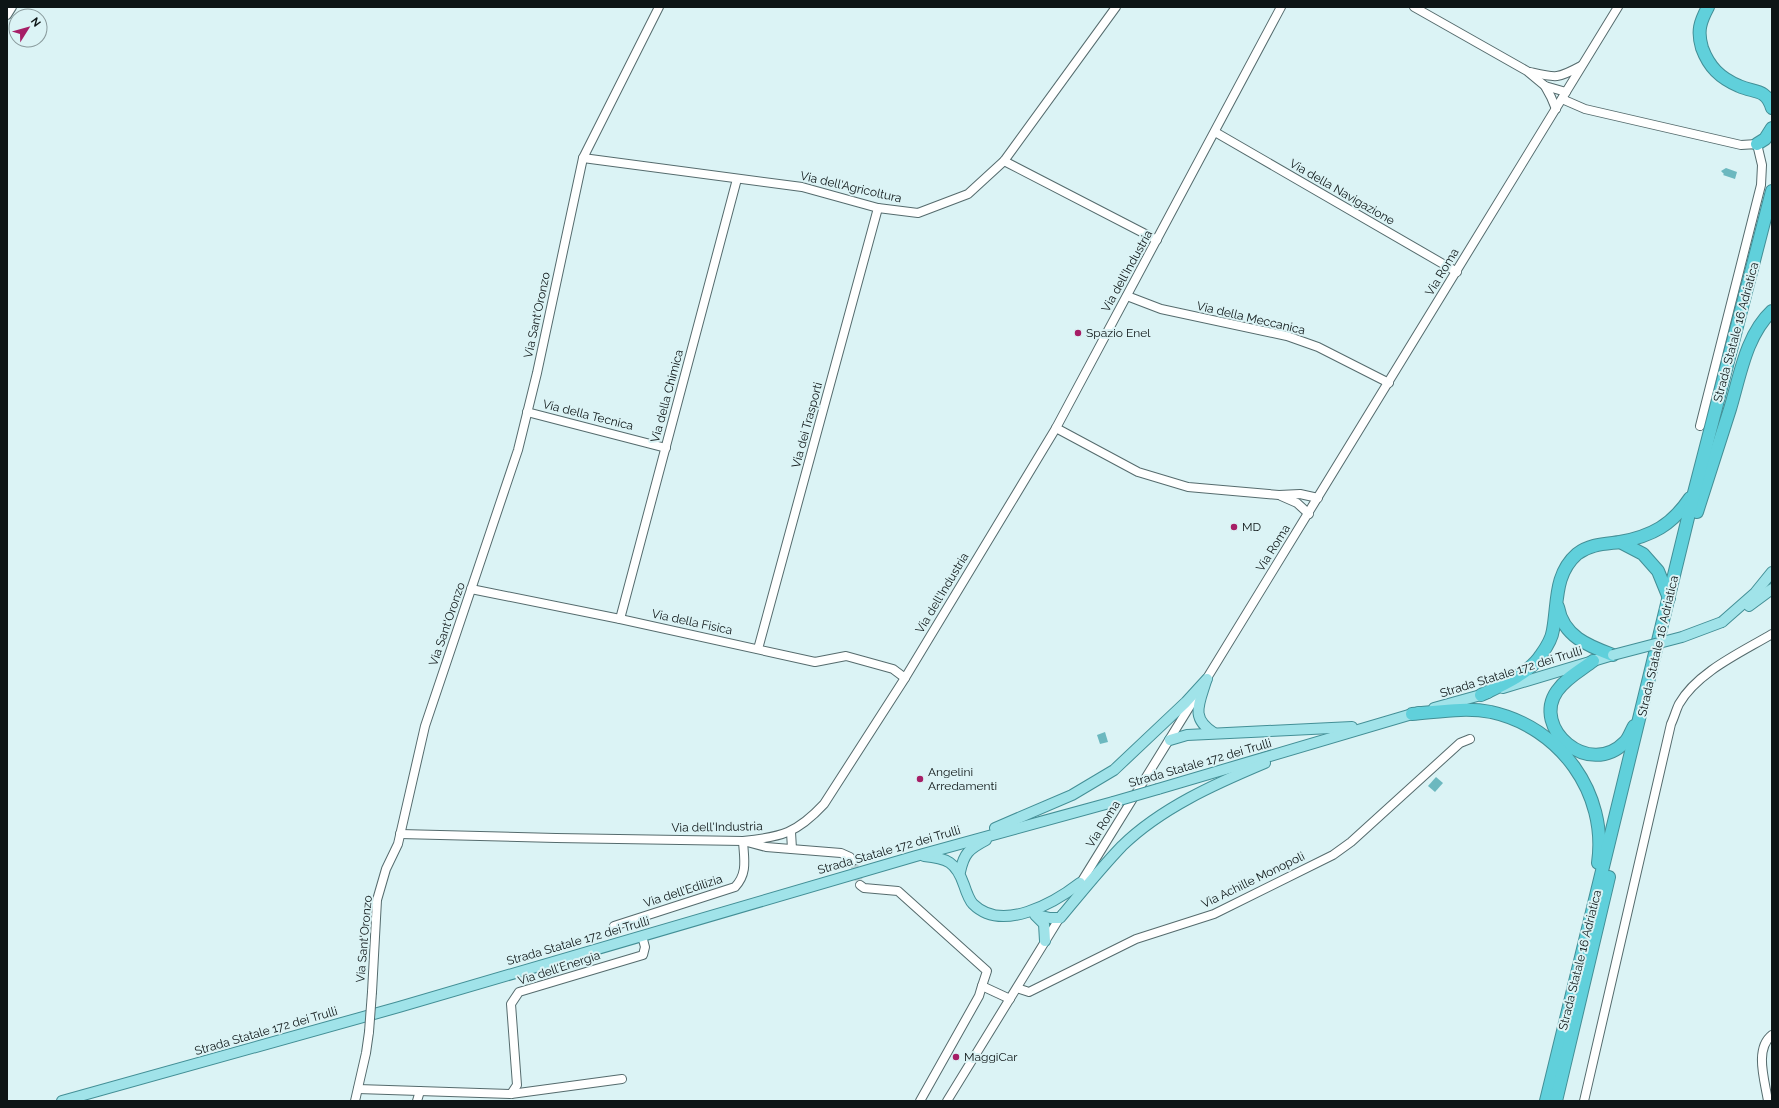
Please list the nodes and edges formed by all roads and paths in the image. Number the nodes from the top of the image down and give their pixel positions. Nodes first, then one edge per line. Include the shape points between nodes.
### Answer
1 (12, 7) edge
2 (659, 7) edge
3 (1116, 7) edge
4 (1281, 7) edge
5 (1414, 7) edge
6 (1618, 7) edge
7 (1708, 7) edge
8 (7, 15) edge
9 (1582, 65) junction
10 (1527, 71) junction
11 (1554, 78) junction
12 (1545, 86) junction
13 (1564, 95) junction
14 (1772, 108) edge
15 (1556, 109) junction
16 (1772, 128) edge
17 (1215, 132) junction
18 (1757, 144) junction
19 (583, 158) junction
20 (1004, 161) junction
21 (737, 179) junction
22 (1772, 191) edge
23 (878, 208) junction
24 (1772, 226) edge
25 (1157, 240) junction
26 (1456, 272) junction
27 (1126, 296) junction
28 (1772, 311) edge
29 (1389, 383) junction
30 (527, 412) junction
31 (1700, 426) dead end
32 (1056, 428) junction
33 (666, 448) junction
34 (1694, 493) junction
35 (1279, 495) junction
36 (1318, 498) junction
37 (1309, 514) junction
38 (1696, 515) junction
39 (1620, 542) junction
40 (1772, 572) edge
41 (471, 589) junction
42 (1772, 589) edge
43 (1557, 598) junction
44 (1669, 598) junction
45 (620, 619) junction
46 (1722, 622) junction
47 (1772, 634) edge
48 (758, 649) junction
49 (1613, 655) junction
50 (1593, 661) junction
51 (905, 678) junction
52 (1206, 679) junction
53 (1481, 695) junction
54 (1642, 711) junction
55 (1412, 714) junction
56 (1374, 725) junction
57 (1214, 733) junction
58 (1470, 739) dead end
59 (1170, 740) junction
60 (1315, 743) junction
61 (791, 832) junction
62 (1002, 832) junction
63 (400, 834) junction
64 (743, 841) junction
65 (951, 846) junction
66 (792, 849) junction
67 (916, 856) junction
68 (853, 861) dead end
69 (960, 872) junction
70 (1080, 883) junction
71 (860, 885) dead end
72 (1026, 912) junction
73 (1037, 915) junction
74 (1591, 915) junction
75 (1060, 918) junction
76 (614, 926) dead end
77 (642, 936) junction
78 (1045, 941) junction
79 (982, 986) junction
80 (1017, 988) junction
81 (1010, 999) junction
82 (1772, 1035) edge
83 (622, 1079) dead end
84 (358, 1089) junction
85 (420, 1091) junction
86 (511, 1094) junction
87 (62, 1101) edge
88 (355, 1101) edge
89 (417, 1101) edge
90 (920, 1101) edge
91 (947, 1101) edge
92 (1546, 1101) edge
93 (1556, 1101) edge
94 (1584, 1101) edge
95 (1768, 1101) edge

1 - 8 street
2 - 19 street, Via Sant'Oronzo
3 - 20 street, Via dell'Agricoltura
4 - 17 street, Via dell'Industria
5 - 10 street
6 - 9 street, Via Roma
7 - 14 highway via 1700,21 1700,39 1707,61 1721,76 1740,87 1758,91 1770,100
9 - 11 street
9 - 13 street, Via Roma
10 - 11 street
10 - 12 street
11 - 13 street via 1561,82
12 - 13 street
12 - 15 street
13 - 15 street, Via Roma
13 - 18 street via 1592,111 1741,145
15 - 26 street, Via Roma
16 - 18 highway via 1765,139
17 - 25 street, Via dell'Industria
17 - 26 street, Via della Navigazione
18 - 31 street via 1762,165 1761,185
19 - 21 street, Via dell'Agricoltura
19 - 30 street, Via Sant'Oronzo
20 - 23 street, Via dell'Agricoltura via 968,194 918,213
20 - 25 street
21 - 23 street, Via dell'Agricoltura via 802,187
21 - 33 street, Via della Chimica
22 - 34 highway, Strada Statale 16 Adriatica
23 - 48 street, Via dei Trasporti
24 - 38 highway, Strada Statale 16 Adriatica
25 - 27 street, Via dell'Industria
26 - 29 street, Via Roma
27 - 29 street, Via della Meccanica via 1161,309 1287,336 1318,347
27 - 32 street, Via dell'Industria
28 - 38 highway via 1756,330 1746,356
29 - 36 street, Via Roma
30 - 33 street, Via della Tecnica
30 - 41 street, Via Sant'Oronzo via 518,450
32 - 35 street via 1138,472 1188,487
32 - 51 street, Via dell'Industria
33 - 45 street, Via della Chimica
34 - 39 highway via 1671,521 1651,534
34 - 44 highway, Strada Statale 16 Adriatica
35 - 36 street via 1300,494
35 - 37 street via 1297,503
36 - 37 street, Via Roma
37 - 52 street, Via Roma
38 - 93 highway, Strada Statale 16 Adriatica
39 - 43 highway via 1593,546 1578,554 1566,567 1559,583
39 - 44 highway via 1643,554 1658,571
40 - 46 main road via 1755,594
41 - 45 street, Via della Fisica
41 - 63 street, Via Sant'Oronzo via 425,726
42 - 46 main road via 1744,610
43 - 49 highway via 1560,618 1568,632 1587,645
43 - 53 highway via 1553,632 1541,656 1520,675
44 - 54 highway, Strada Statale 16 Adriatica
45 - 48 street, Via della Fisica
46 - 49 main road, Strada Statale 172 dei Trulli, bridge via 1682,637
47 - 94 street via 1718,665 1694,686 1679,704 1671,724
48 - 51 street, Via della Fisica via 815,662 846,656 893,669
49 - 50 main road, Strada Statale 172 dei Trulli
50 - 53 main road, Strada Statale 172 dei Trulli
50 - 54 highway via 1569,678 1557,691 1551,707 1553,726 1563,741 1580,753 1597,756 1612,751 1625,742
51 - 61 street, Via dell'Industria via 824,804 810,819
52 - 57 main road via 1198,709 1199,719 1204,727
52 - 59 street, Via Roma
52 - 65 main road via 1186,702 1114,770 1072,795
53 - 55 main road, Strada Statale 172 dei Trulli
54 - 74 highway, Strada Statale 16 Adriatica
55 - 56 main road, Strada Statale 172 dei Trulli
55 - 74 highway via 1462,710 1491,712 1535,730 1558,746 1576,768 1589,792 1598,820 1600,853
56 - 57 main road via 1324,730
56 - 60 main road, Strada Statale 172 dei Trulli
57 - 59 main road via 1188,735
58 - 80 street, Via Achille Monopoli via 1460,743 1351,842 1333,855 1214,914 1136,939 1029,992
59 - 70 street, Via Roma
60 - 62 main road, Strada Statale 172 dei Trulli, bridge
60 - 75 main road via 1240,774 1183,802 1152,822 1123,845
61 - 64 street, Via dell'Industria via 770,838
61 - 66 street
62 - 65 main road, Strada Statale 172 dei Trulli
62 - 69 main road via 970,848 962,861
63 - 64 street, Via dell'Industria
63 - 84 street, Via Sant'Oronzo, bridge via 377,900 369,1032
64 - 66 street via 766,847
64 - 76 street, Via dell'Edilizia via 744,872 735,887
65 - 67 main road, Strada Statale 172 dei Trulli
66 - 68 street via 841,853
67 - 69 main road via 941,857 952,863
67 - 77 main road, Strada Statale 172 dei Trulli
69 - 72 main road via 972,903 984,912 998,917
70 - 72 main road via 1063,896
70 - 75 street, Via Roma
71 - 79 street via 864,888 898,891 987,972
72 - 73 main road
73 - 75 main road
73 - 78 main road via 1044,924
74 - 92 highway, Strada Statale 16 Adriatica
75 - 78 street, Via Roma
77 - 86 street, Via dell'Energia via 645,947 643,955 519,992 514,997 511,1004 517,1085
77 - 87 main road, Strada Statale 172 dei Trulli
78 - 80 street, Via Roma
79 - 81 street
79 - 90 street via 979,996
80 - 81 street, Via Roma
81 - 91 street, Via Roma
82 - 95 street via 1766,1039 1762,1058
83 - 86 street
84 - 85 street
84 - 88 street, Via Sant'Oronzo
85 - 86 street
85 - 89 street

